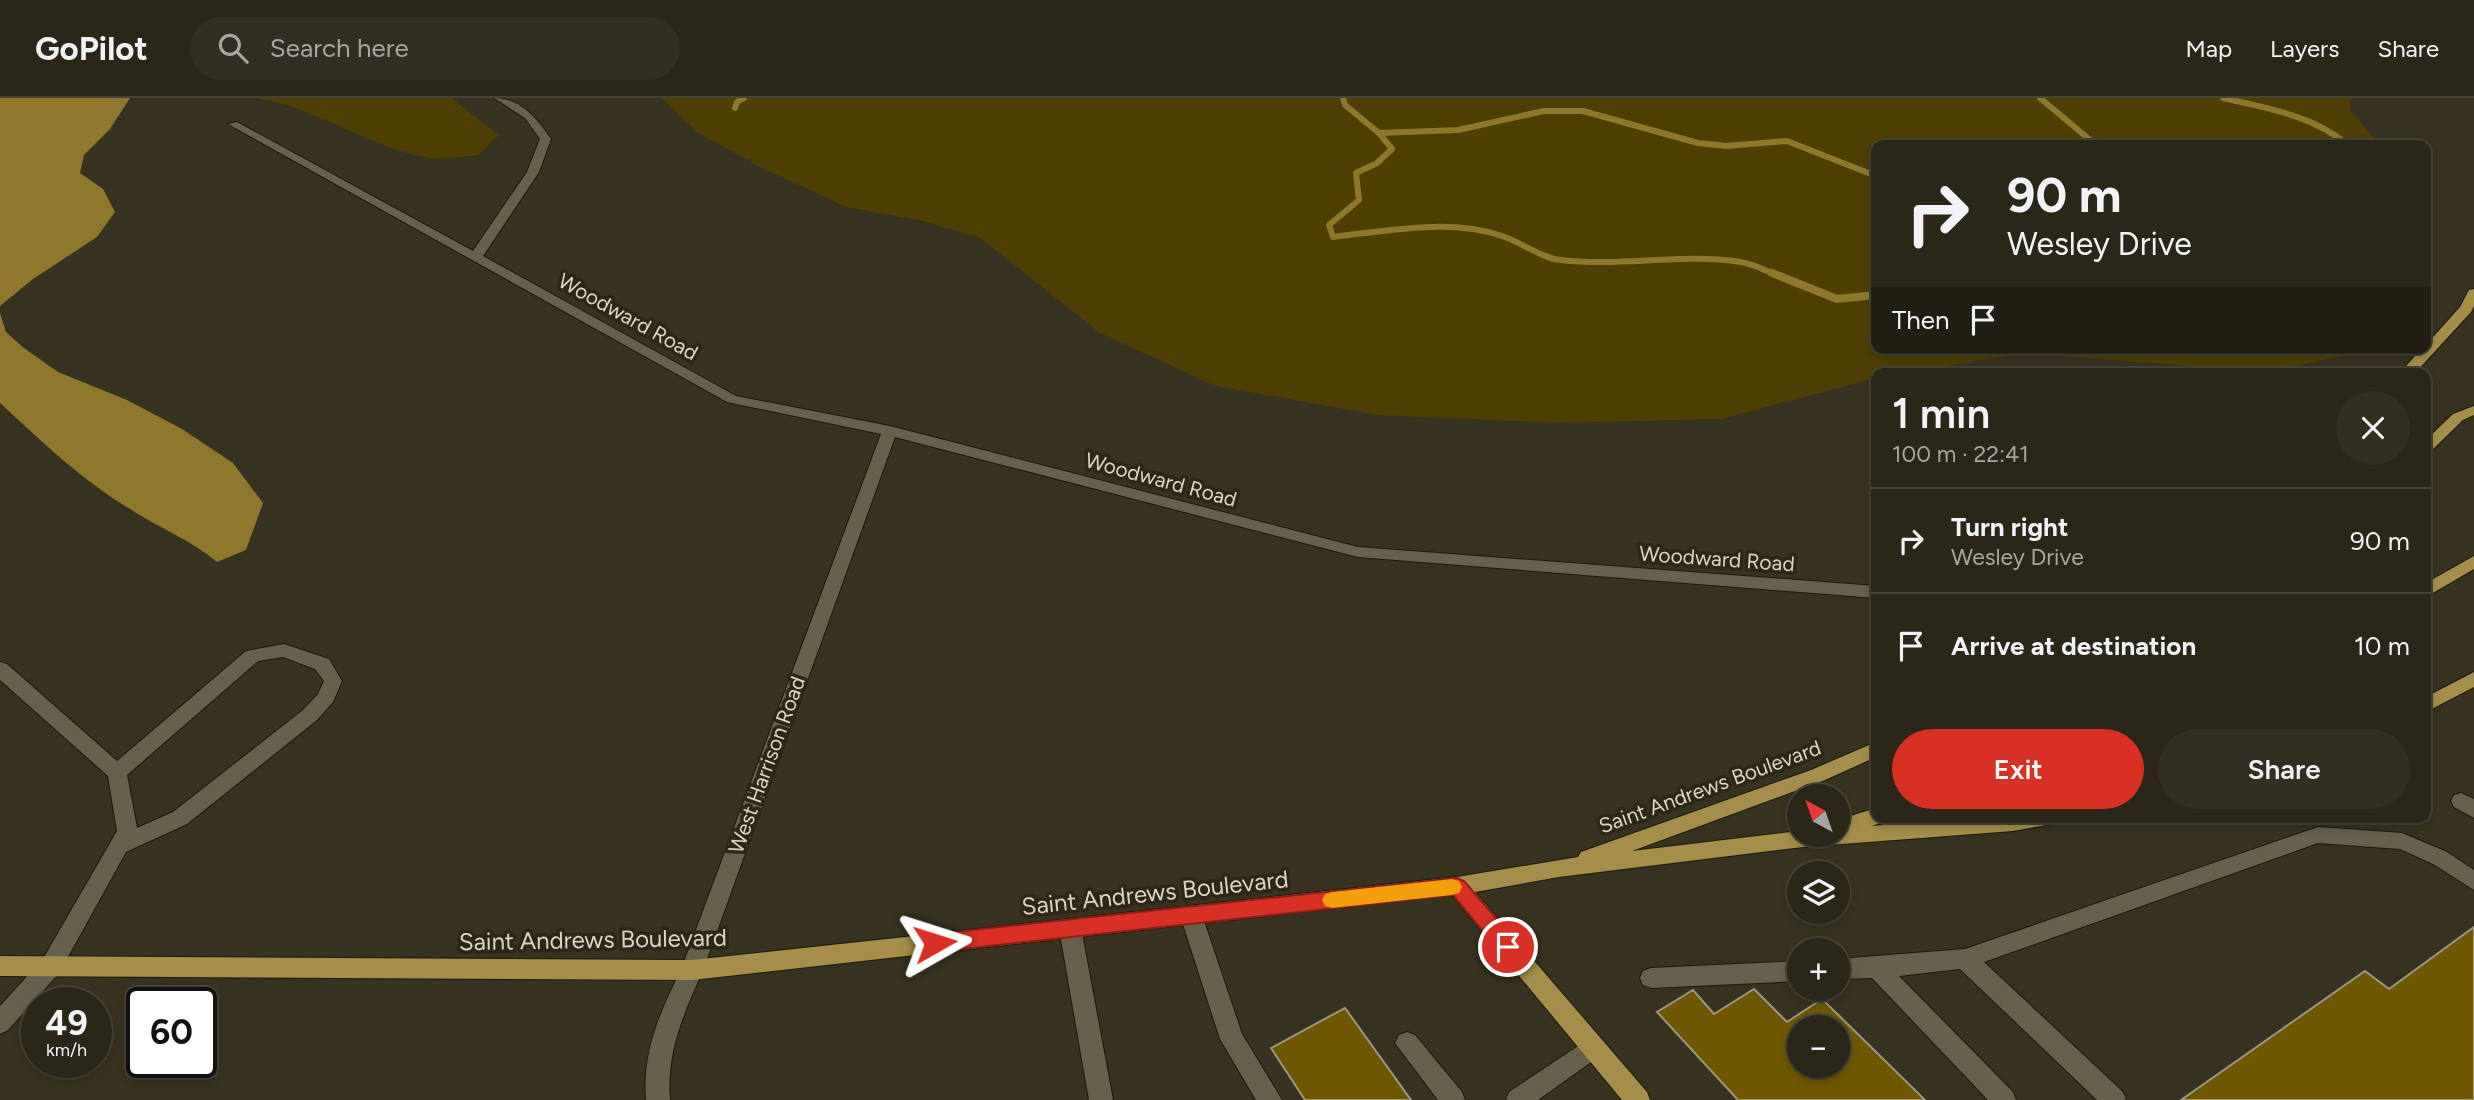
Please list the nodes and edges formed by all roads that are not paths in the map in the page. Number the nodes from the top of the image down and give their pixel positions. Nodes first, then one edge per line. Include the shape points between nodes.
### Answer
1 (499, 98) edge
2 (233, 124) dead end
3 (476, 257) junction
4 (2474, 293) edge
5 (2431, 347) edge
6 (2425, 354) edge
7 (2412, 368) edge
8 (2474, 410) edge
9 (890, 431) junction
10 (2431, 443) edge
11 (2474, 561) edge
12 (2431, 588) edge
13 (1871, 592) edge
14 (0, 669) edge
15 (2474, 679) edge
16 (2431, 702) edge
17 (1871, 751) edge
18 (1871, 762) edge
19 (117, 773) junction
20 (1818, 775) junction
21 (1871, 818) edge
22 (2013, 823) edge
23 (1850, 824) edge
24 (1850, 834) edge
25 (1787, 840) edge
26 (119, 846) junction
27 (1559, 868) junction
28 (2474, 881) edge
29 (1457, 887) junction
30 (1191, 915) junction
31 (1070, 928) junction
32 (1965, 959) junction
33 (0, 966) edge
34 (51, 966) junction
35 (1877, 968) junction
36 (1850, 969) edge
37 (692, 970) junction
38 (1787, 972) edge
39 (1651, 978) dead end
40 (0, 1023) edge
41 (1407, 1043) dead end
42 (1593, 1047) junction
43 (658, 1100) edge
44 (1101, 1100) edge
45 (1270, 1100) edge
46 (1453, 1100) edge
47 (1518, 1100) edge
48 (1638, 1100) edge
49 (2004, 1100) edge
50 (2115, 1100) edge

1 - 3 street via 529,116 546,139 533,173
2 - 3 street, Woodward Road
3 - 9 street, Woodward Road via 732,399
4 - 5 main road via 2466,309
6 - 7 main road
8 - 10 main road via 2458,417
9 - 13 street, Woodward Road via 1358,552
9 - 37 street, West Harrison Road
11 - 12 main road
14 - 19 street
15 - 16 main road
17 - 20 main road, Saint Andrews Boulevard
18 - 20 main road
19 - 26 street via 127,831
19 - 26 street via 252,656 284,650 322,664 333,681 310,715 243,770 180,818
20 - 27 main road, Saint Andrews Boulevard
21 - 23 main road
22 - 24 main road, Saint Andrews Boulevard
25 - 27 main road, Saint Andrews Boulevard
26 - 34 street
27 - 29 main road, Saint Andrews Boulevard
28 - 32 street via 2440,858 2402,841 2318,835
29 - 30 main road, Saint Andrews Boulevard
29 - 42 main road
30 - 31 main road, Saint Andrews Boulevard
30 - 45 street via 1232,1039
31 - 37 main road, Saint Andrews Boulevard
31 - 44 street
32 - 35 street
32 - 50 street
33 - 34 main road, Saint Andrews Boulevard
34 - 37 main road, Saint Andrews Boulevard
34 - 40 street
35 - 36 street
35 - 49 street
37 - 43 street, West Harrison Road via 664,1030
38 - 39 street
41 - 46 street
42 - 47 street
42 - 48 main road

